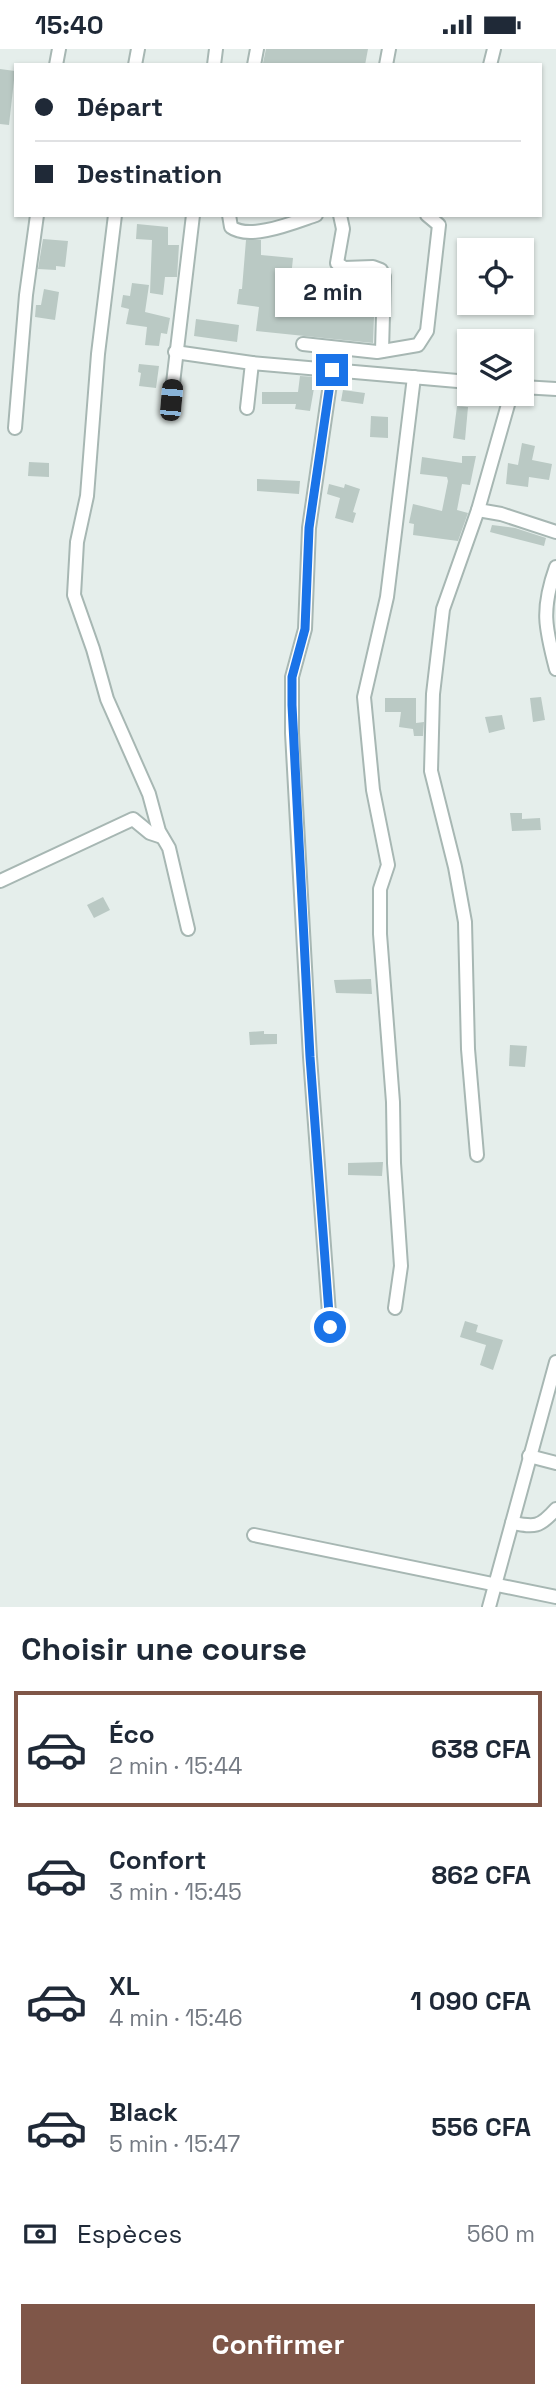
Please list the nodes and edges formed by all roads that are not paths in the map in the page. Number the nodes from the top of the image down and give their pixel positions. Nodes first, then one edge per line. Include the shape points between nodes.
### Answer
1 (37, 217) edge
2 (115, 217) edge
3 (193, 217) edge
4 (229, 217) edge
5 (310, 217) edge
6 (340, 217) edge
7 (429, 217) edge
8 (303, 344) dead end
9 (382, 351) junction
10 (175, 352) junction
11 (252, 363) junction
12 (332, 370) junction
13 (414, 377) junction
14 (457, 381) edge
15 (534, 388) edge
16 (556, 389) edge
17 (171, 400) dead end
18 (508, 406) edge
19 (247, 408) dead end
20 (15, 428) dead end
21 (478, 510) junction
22 (556, 531) edge
23 (556, 567) edge
24 (556, 669) edge
25 (162, 837) junction
26 (0, 881) edge
27 (188, 929) dead end
28 (477, 1155) dead end
29 (395, 1308) dead end
30 (330, 1327) dead end
31 (556, 1362) edge
32 (529, 1456) junction
33 (556, 1463) edge
34 (556, 1509) edge
35 (512, 1523) junction
36 (254, 1535) dead end
37 (495, 1583) junction
38 (556, 1597) edge
39 (489, 1607) edge

1 - 20 street
2 - 25 street via 74,595 107,699 149,794
3 - 10 street
4 - 5 street via 231,227 238,232 271,230
6 - 9 street via 338,263 344,268 373,267 384,277
7 - 9 street via 439,225 427,331 418,345
8 - 9 street
10 - 11 street
10 - 17 street
11 - 12 street
11 - 19 street
12 - 13 street
12 - 30 street via 309,528 305,629 292,677 308,1029
13 - 14 street
13 - 29 street via 387,597 364,697 373,790 388,865 380,889 380,934 401,1266
15 - 16 street
18 - 21 street
21 - 22 street
21 - 28 street via 443,609 432,706 431,771 465,922 468,1049
23 - 24 street via 545,603
25 - 26 street via 133,819
25 - 27 street via 169,848
31 - 32 street
32 - 33 street
32 - 35 street
34 - 35 street via 535,1527
35 - 37 street
36 - 37 street
37 - 38 street
37 - 39 street

